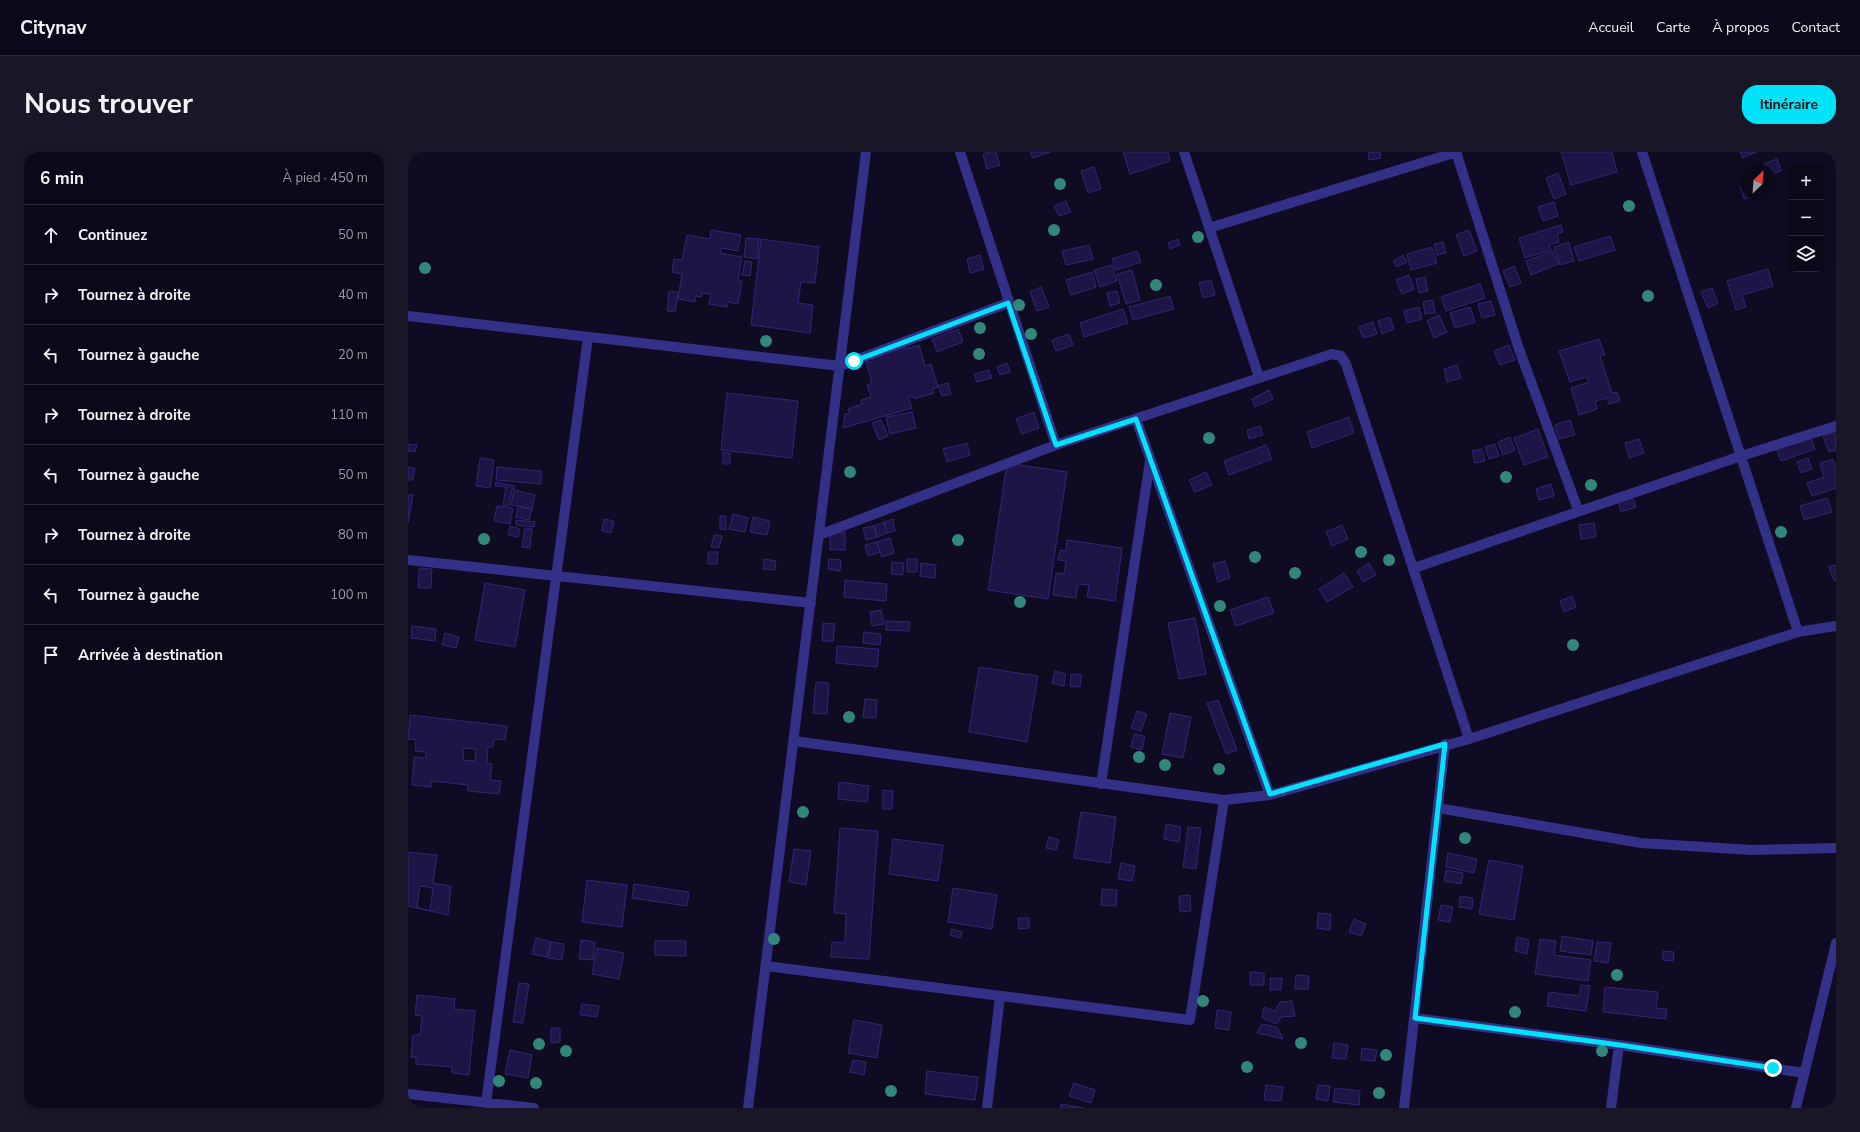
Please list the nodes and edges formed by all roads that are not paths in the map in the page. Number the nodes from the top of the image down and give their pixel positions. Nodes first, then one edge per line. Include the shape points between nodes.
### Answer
1 (866, 152) edge
2 (960, 152) edge
3 (1184, 152) edge
4 (1457, 152) edge
5 (1642, 152) edge
6 (1209, 228) junction
7 (1008, 303) junction
8 (408, 316) edge
9 (588, 338) junction
10 (840, 366) junction
11 (1259, 377) junction
12 (1136, 419) junction
13 (1836, 426) edge
14 (1056, 445) junction
15 (1741, 456) junction
16 (1150, 459) junction
17 (1578, 510) junction
18 (819, 535) junction
19 (408, 560) edge
20 (1414, 568) junction
21 (557, 575) junction
22 (811, 603) junction
23 (1836, 626) edge
24 (1798, 632) junction
25 (1469, 738) junction
26 (794, 741) junction
27 (1445, 744) junction
28 (1101, 784) junction
29 (1270, 794) junction
30 (1224, 800) junction
31 (1438, 808) junction
32 (1836, 848) edge
33 (1836, 943) edge
34 (766, 966) junction
35 (1832, 977) edge
36 (1000, 996) junction
37 (1415, 1018) junction
38 (1620, 1045) junction
39 (1804, 1072) junction
40 (408, 1094) edge
41 (486, 1103) junction
42 (534, 1108) edge
43 (748, 1108) edge
44 (987, 1108) edge
45 (1404, 1108) edge
46 (1611, 1108) edge
47 (1796, 1108) edge

1 - 10 street
2 - 7 street
3 - 6 street
4 - 6 street
4 - 17 street via 1519,349
5 - 15 street
6 - 11 street
7 - 10 street
7 - 14 street
8 - 9 street
9 - 10 street
9 - 21 street
10 - 18 street
11 - 12 street
11 - 20 street via 1332,354 1342,356
12 - 14 street
12 - 16 street
13 - 15 street
14 - 18 street
15 - 17 street
15 - 24 street
16 - 28 street
16 - 29 street
17 - 20 street
18 - 22 street
19 - 21 street
20 - 25 street
21 - 22 street
21 - 41 street
22 - 26 street
23 - 24 street
24 - 25 street
25 - 27 street
26 - 28 street
26 - 34 street
27 - 29 street
27 - 31 street
28 - 30 street
29 - 30 street
30 - 36 street via 1190,1020
31 - 32 street via 1641,843 1752,850
31 - 37 street
33 - 35 street
34 - 36 street
34 - 43 street
35 - 39 street
36 - 44 street
37 - 38 street
37 - 45 street
38 - 39 street
38 - 46 street
39 - 47 street
40 - 41 street
41 - 42 street

